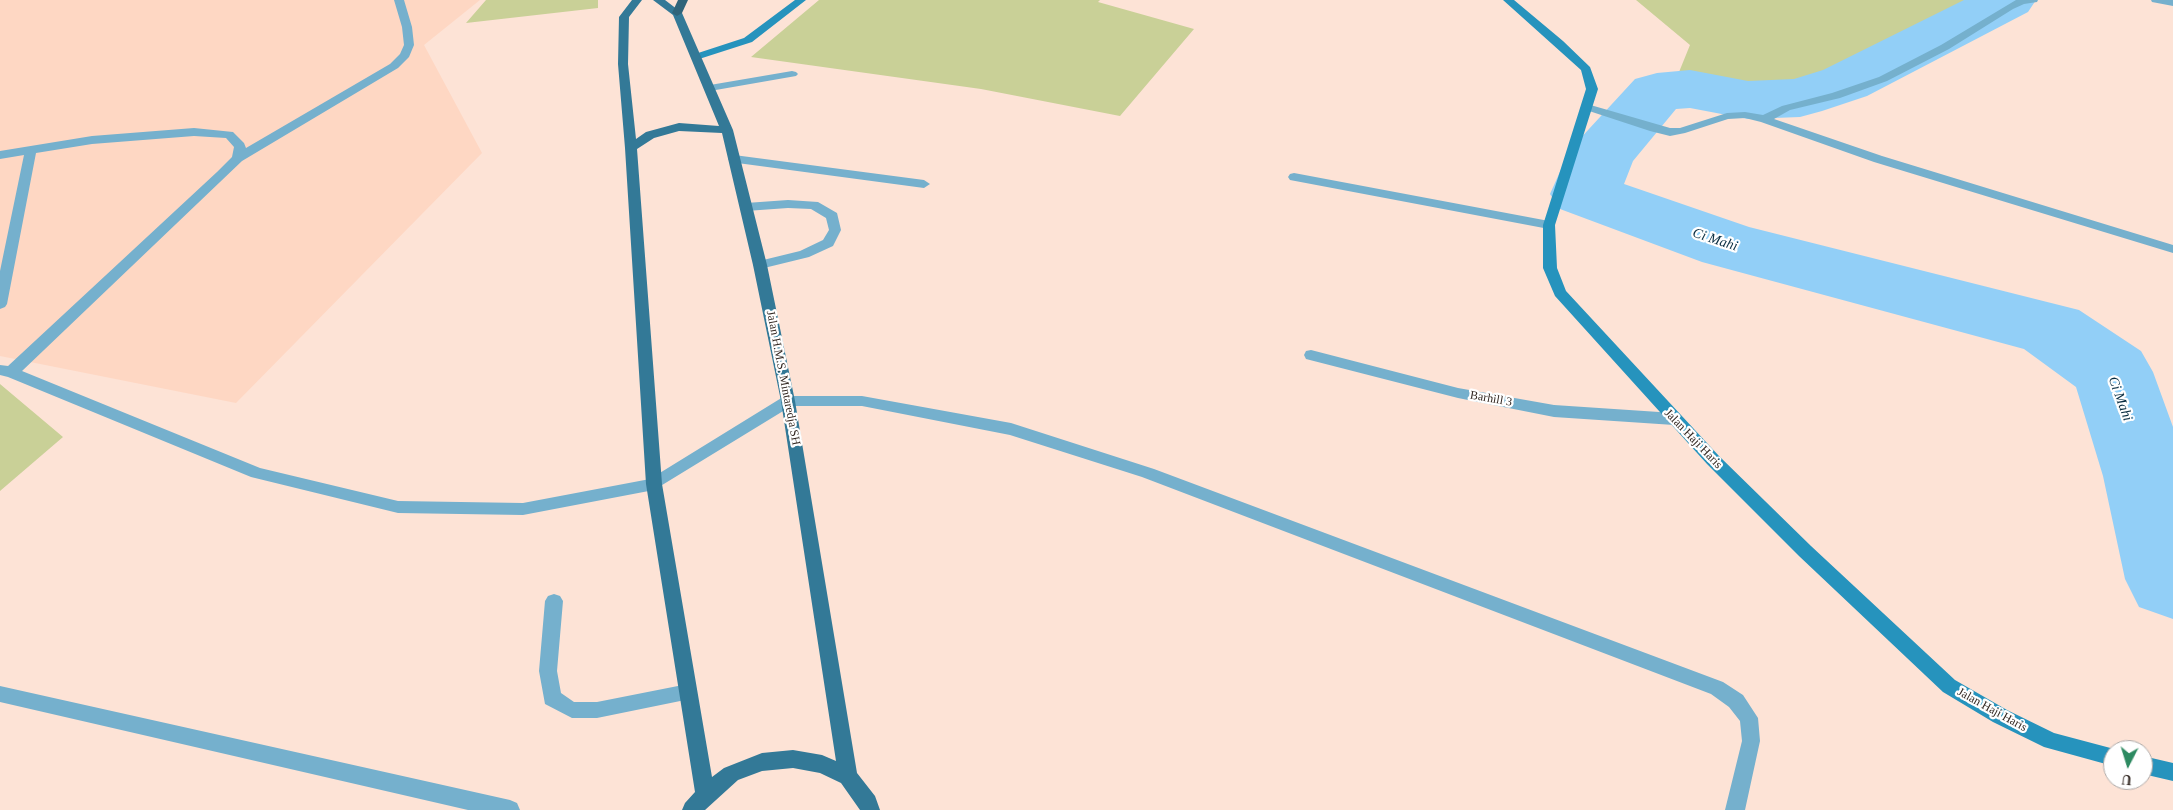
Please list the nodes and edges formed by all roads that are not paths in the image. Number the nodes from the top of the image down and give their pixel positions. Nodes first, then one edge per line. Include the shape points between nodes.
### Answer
1 (399, 0) edge
2 (637, 0) edge
3 (658, 0) edge
4 (801, 0) edge
5 (1508, 0) edge
6 (2034, 0) edge
7 (2156, 0) edge
8 (2173, 3) edge
9 (680, 6) edge
10 (696, 56) junction
11 (792, 74) dead end
12 (710, 88) junction
13 (1587, 107) junction
14 (1764, 119) junction
15 (727, 130) junction
16 (631, 148) junction
17 (31, 150) junction
18 (0, 155) edge
19 (238, 158) junction
20 (734, 159) junction
21 (1294, 176) dead end
22 (924, 184) dead end
23 (746, 207) junction
24 (1549, 225) junction
25 (2173, 250) edge
26 (760, 265) junction
27 (0, 304) edge
28 (1311, 355) dead end
29 (5, 371) edge
30 (788, 401) junction
31 (1674, 419) junction
32 (654, 484) junction
33 (554, 601) dead end
34 (688, 692) junction
35 (0, 694) edge
36 (2103, 754) edge
37 (2153, 767) edge
38 (2169, 771) edge
39 (848, 778) junction
40 (705, 795) junction
41 (510, 810) edge
42 (692, 810) edge
43 (870, 810) edge
44 (1735, 810) edge

1 - 19 street via 407,27 409,45 406,55 394,66
2 - 16 main road via 624,17 623,64
3 - 9 main road, Jalan H.M.S. Mintaredja SH
4 - 10 street via 748,40
5 - 13 street, Jalan Haji Haris via 1586,69 1592,89
6 - 14 street via 2009,7 1945,47 1883,78 1836,96 1786,108
7 - 8 street
9 - 10 main road, Jalan H.M.S. Mintaredja SH
10 - 12 main road, Jalan H.M.S. Mintaredja SH
11 - 12 street
12 - 15 main road, Jalan H.M.S. Mintaredja SH
13 - 14 street via 1670,132 1727,116
13 - 24 street, Jalan Haji Haris
14 - 25 street via 1878,159
15 - 16 main road via 679,127 650,135
15 - 20 main road, Jalan H.M.S. Mintaredja SH
16 - 32 main road
17 - 18 street
17 - 19 street via 92,140 194,132 229,135 240,146
17 - 27 street
19 - 29 street
20 - 22 street
20 - 23 main road, Jalan H.M.S. Mintaredja SH
21 - 24 street
23 - 26 main road, Jalan H.M.S. Mintaredja SH
23 - 26 street via 814,206 832,216 836,230 828,243 804,254
24 - 31 street, Jalan Haji Haris via 1550,268 1560,294
26 - 30 main road, Jalan H.M.S. Mintaredja SH
28 - 31 street, Barhill 3 via 1458,393 1554,411
29 - 32 street via 257,473 398,507 523,509
30 - 32 street
30 - 39 main road, Jalan H.M.S. Mintaredja SH
30 - 44 street via 862,401 1011,429 1148,473 1717,688 1736,701 1748,718 1751,741
31 - 36 street, Jalan Haji Haris via 1805,551 1949,686 2051,741
32 - 34 main road
33 - 34 street via 548,671 552,698 572,710 597,710
34 - 40 main road
35 - 41 street
37 - 38 street
39 - 40 main road, Jalan H.M.S. Mintaredja SH via 822,764 793,759 762,762 732,774
39 - 43 main road, Jalan H.M.S. Mintaredja SH
40 - 42 main road, Jalan H.M.S. Mintaredja SH

